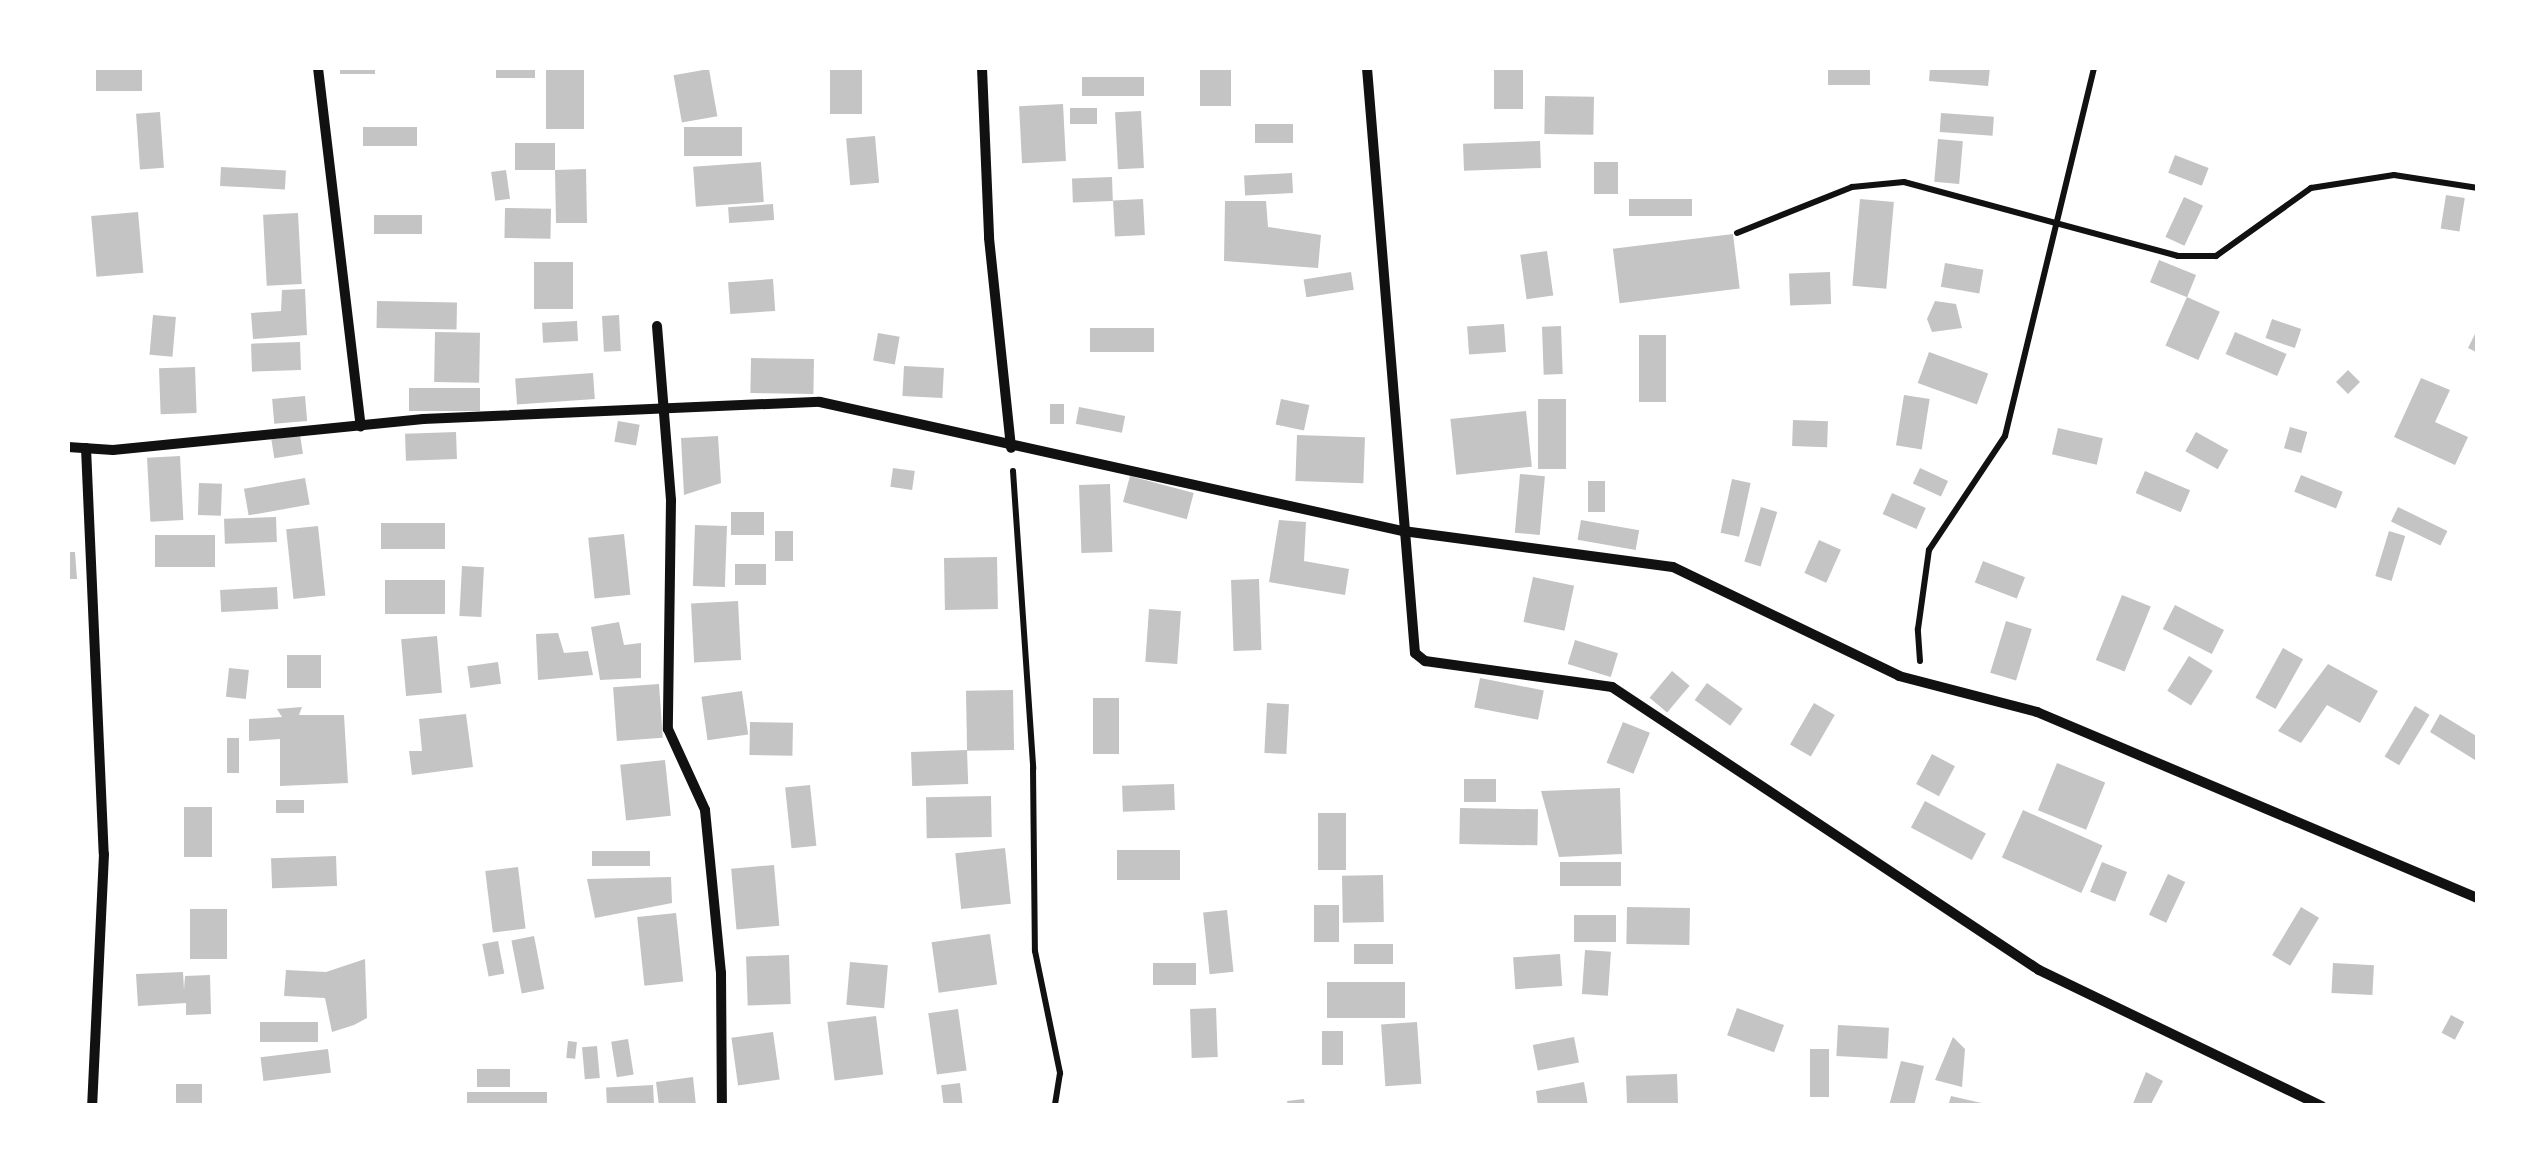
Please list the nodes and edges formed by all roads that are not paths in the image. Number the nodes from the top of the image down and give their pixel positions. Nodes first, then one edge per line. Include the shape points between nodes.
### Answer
1 (318, 68) edge
2 (982, 68) edge
3 (1367, 68) edge
4 (657, 326) dead end
5 (659, 408) junction
6 (362, 426) junction
7 (68, 447) edge
8 (86, 448) junction
9 (1011, 448) junction
10 (1403, 532) junction
11 (2478, 898) edge
12 (92, 1106) edge
13 (722, 1106) edge
14 (2322, 1106) edge

1 - 6 street
2 - 9 street via 989,238
3 - 10 street
4 - 5 street
5 - 6 street
5 - 9 street via 820,402
5 - 13 street via 671,500 668,729 705,810 721,974
6 - 8 street
7 - 8 street
8 - 12 street via 104,854
9 - 10 street
10 - 11 street via 1673,568 1922,682 2037,712
10 - 14 street via 1410,643 1425,661 1612,687 2039,970

